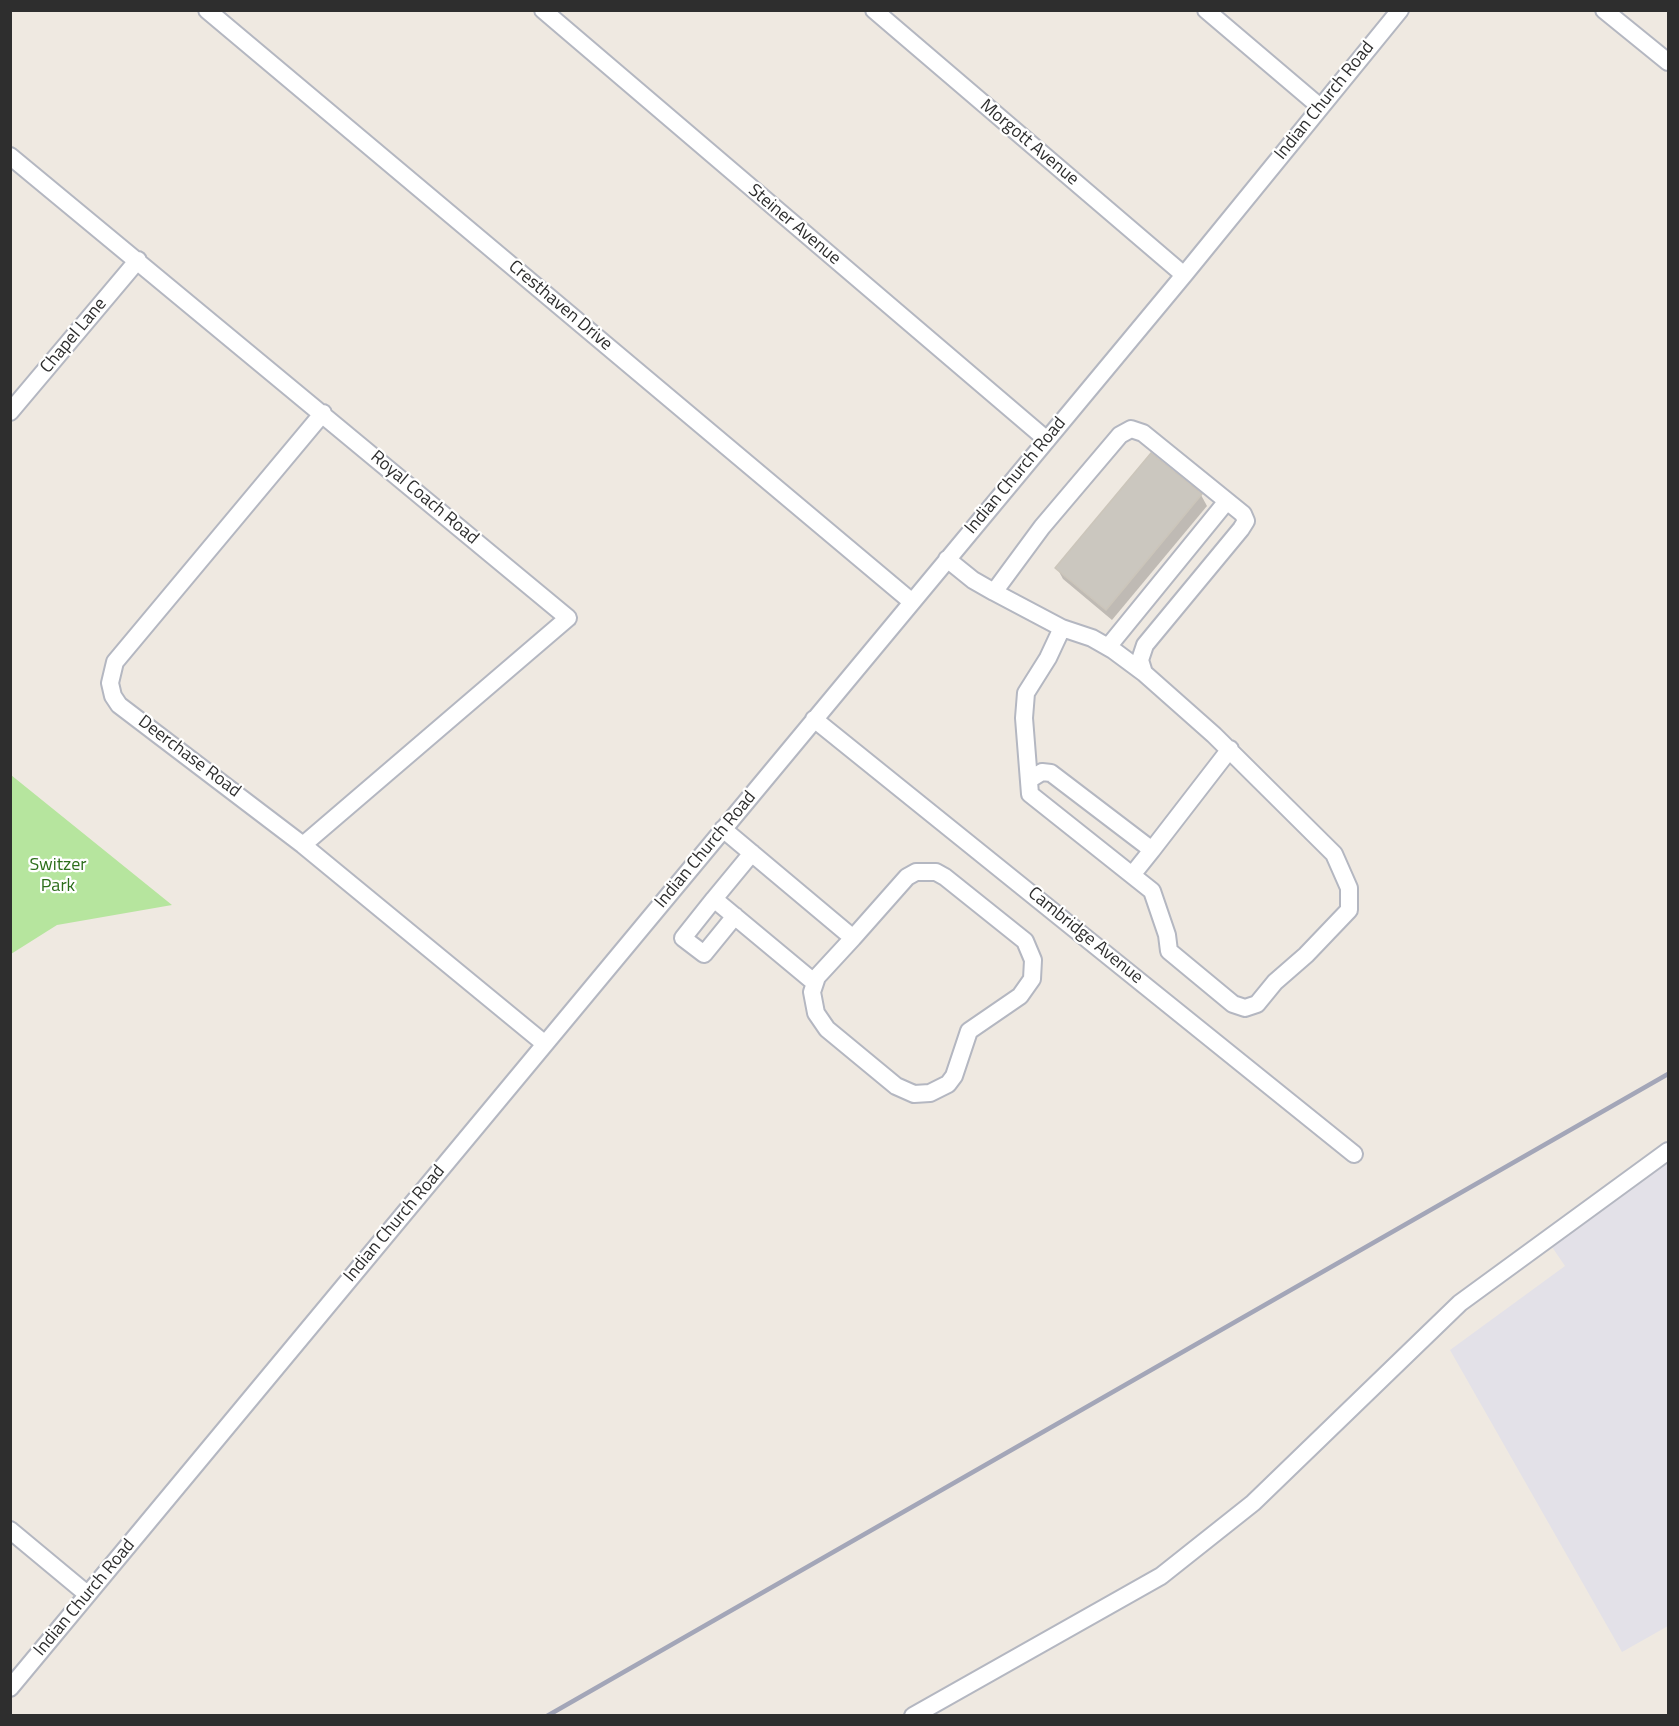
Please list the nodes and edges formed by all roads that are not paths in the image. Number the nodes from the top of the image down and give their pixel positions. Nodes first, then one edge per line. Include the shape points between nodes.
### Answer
1 (207, 10) edge
2 (543, 10) edge
3 (874, 10) edge
4 (1206, 10) edge
5 (1400, 10) edge
6 (1604, 10) edge
7 (1668, 62) edge
8 (1319, 106) junction
9 (10, 156) edge
10 (138, 260) junction
11 (1184, 275) junction
12 (10, 412) edge
13 (323, 413) junction
14 (1047, 440) junction
15 (1227, 501) junction
16 (947, 559) junction
17 (994, 592) junction
18 (912, 602) junction
19 (1062, 628) junction
20 (1108, 647) junction
21 (1144, 673) junction
22 (814, 719) junction
23 (1230, 749) junction
24 (1029, 780) junction
25 (723, 829) junction
26 (303, 845) junction
27 (1152, 850) junction
28 (752, 853) junction
29 (1132, 875) junction
30 (714, 899) junction
31 (735, 916) junction
32 (853, 938) junction
33 (815, 983) junction
34 (545, 1044) junction
35 (1668, 1151) edge
36 (1354, 1154) dead end
37 (10, 1530) edge
38 (87, 1594) junction
39 (10, 1688) edge
40 (913, 1716) edge

1 - 18 street, Cresthaven Drive
2 - 14 street, Steiner Avenue
3 - 11 street, Morgott Avenue
4 - 8 street
5 - 8 street, Indian Church Road
6 - 7 street
8 - 11 street, Indian Church Road
9 - 10 street, Royal Coach Road
10 - 12 street, Chapel Lane
10 - 13 street, Royal Coach Road
11 - 14 street, Indian Church Road
13 - 26 street, Deerchase Road via 115,662 110,683 119,705
13 - 26 street, Royal Coach Road via 567,618
14 - 16 street, Indian Church Road
15 - 17 street via 1143,433 1131,429 1119,435
15 - 20 street
15 - 21 street via 1246,521 1145,645 1140,660
16 - 17 street
16 - 18 street, Indian Church Road
17 - 19 street
18 - 22 street, Indian Church Road
19 - 20 street
19 - 24 street via 1026,693
20 - 21 street
21 - 23 street
22 - 25 street, Indian Church Road
22 - 36 street, Cambridge Avenue
23 - 27 street
23 - 29 street via 1334,854 1349,888 1349,910 1257,1004 1245,1008 1233,1004 1169,951 1152,891
24 - 27 street via 1042,772 1051,772
24 - 29 street via 1030,794
25 - 28 street
25 - 34 street, Indian Church Road
26 - 34 street, Deerchase Road
27 - 29 street
28 - 30 street
28 - 32 street
30 - 31 street
30 - 31 street via 683,938 704,954
31 - 33 street
32 - 33 street
32 - 33 street via 907,877 916,872 936,872 1025,941 1033,960 1032,979 1020,996 969,1031 948,1084 922,1094 896,1086 827,1029 812,1002
34 - 38 street, Indian Church Road
35 - 40 street via 1460,1303 1253,1503 1161,1576
37 - 38 street
38 - 39 street, Indian Church Road

